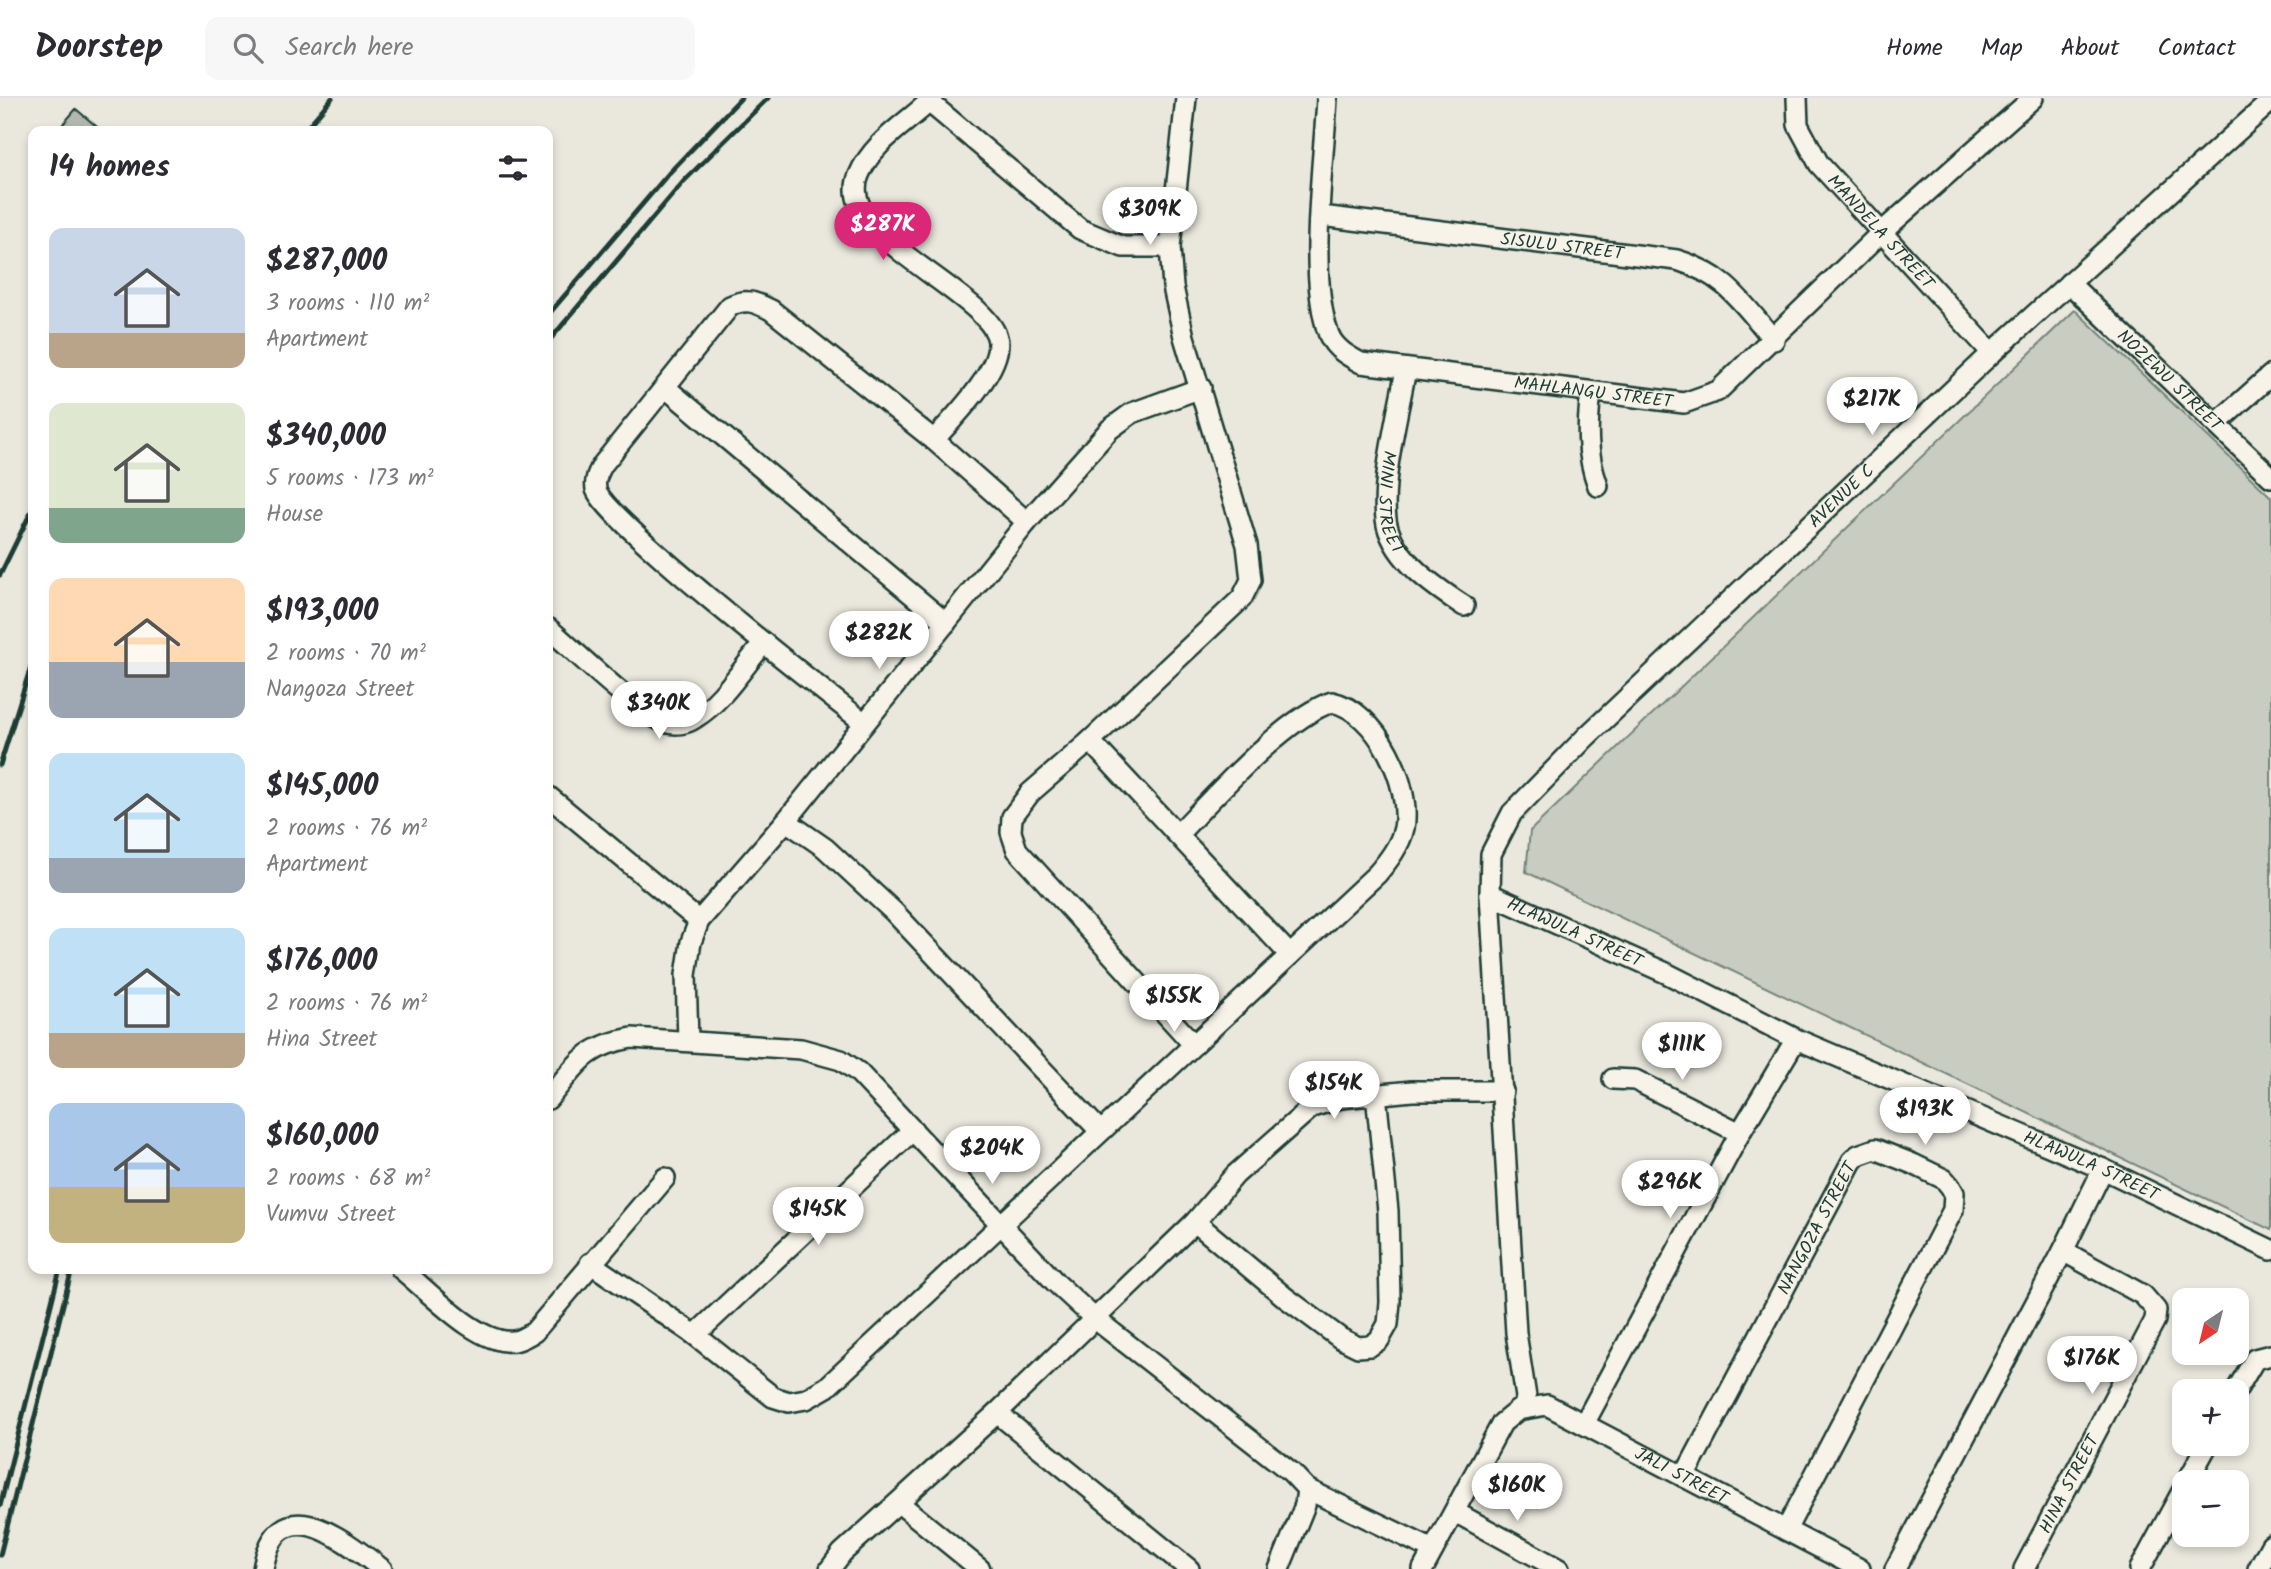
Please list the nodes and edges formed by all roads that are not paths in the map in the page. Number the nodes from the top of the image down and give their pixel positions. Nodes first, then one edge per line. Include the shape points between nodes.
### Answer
1 (1186, 98) edge
2 (1327, 98) edge
3 (1797, 98) edge
4 (2033, 98) edge
5 (931, 100) edge
6 (2271, 101) edge
7 (1321, 216) junction
8 (1882, 232) junction
9 (1170, 247) junction
10 (2069, 283) junction
11 (1774, 340) junction
12 (1992, 353) junction
13 (1406, 369) junction
14 (2271, 375) edge
15 (666, 388) junction
16 (1201, 388) junction
17 (1591, 392) junction
18 (2217, 424) junction
19 (934, 440) junction
20 (2271, 477) edge
21 (1598, 486) dead end
22 (1027, 522) junction
23 (1464, 606) dead end
24 (946, 623) junction
25 (553, 632) edge
26 (764, 643) junction
27 (863, 722) junction
28 (1090, 741) junction
29 (553, 800) edge
30 (786, 821) junction
31 (1178, 834) junction
32 (1490, 894) junction
33 (699, 921) junction
34 (1290, 955) junction
35 (1797, 1039) junction
36 (688, 1040) junction
37 (1193, 1044) junction
38 (1614, 1079) dead end
39 (1503, 1091) junction
40 (553, 1093) edge
41 (1376, 1094) junction
42 (913, 1130) junction
43 (1100, 1131) junction
44 (1740, 1133) junction
45 (2103, 1170) junction
46 (665, 1178) dead end
47 (1195, 1222) junction
48 (999, 1224) junction
49 (2271, 1250) edge
50 (2063, 1251) junction
51 (590, 1263) junction
52 (409, 1274) edge
53 (1094, 1318) junction
54 (695, 1335) junction
55 (2271, 1355) edge
56 (2243, 1379) edge
57 (1524, 1408) junction
58 (997, 1413) junction
59 (1584, 1424) junction
60 (1684, 1477) junction
61 (1307, 1489) junction
62 (899, 1503) junction
63 (2172, 1510) edge
64 (1455, 1512) junction
65 (1786, 1530) junction
66 (2271, 1545) edge
67 (1433, 1550) junction
68 (263, 1569) edge
69 (382, 1569) edge
70 (830, 1569) edge
71 (981, 1569) edge
72 (1189, 1569) edge
73 (1279, 1569) edge
74 (1423, 1569) edge
75 (1559, 1569) edge
76 (1860, 1569) edge
77 (1895, 1569) edge
78 (2024, 1569) edge
79 (2140, 1569) edge
80 (2258, 1569) edge

1 - 9 street
2 - 7 street, MAHLANGU STREET
3 - 8 street, MANDELA STREET via 1798,125 1805,143
4 - 8 street, MAHLANGU STREET
5 - 9 street via 1080,229 1123,247
5 - 19 street via 871,154 858,175 856,198 883,236 985,318 998,341 986,375
6 - 10 street, AVENUE C
7 - 11 street, SISULU STREET via 1677,260 1721,280
7 - 13 street, MAHLANGU STREET via 1319,270 1330,335 1337,347 1361,363
8 - 11 street, MAHLANGU STREET
8 - 12 street, MANDELA STREET
9 - 16 street via 1177,306
10 - 12 street, AVENUE C
10 - 18 street, NOZEWU STREET
11 - 17 street, MAHLANGU STREET via 1703,399 1684,403
12 - 32 street, AVENUE C via 1709,617 1512,813 1491,854
13 - 17 street, MAHLANGU STREET
13 - 23 street, MINI STREET via 1387,488 1388,526 1418,572
14 - 18 street
15 - 19 street via 730,306 754,301 794,327
15 - 24 street
15 - 26 street via 603,464 596,490 611,513
16 - 22 street via 1122,419
16 - 28 street via 1247,545 1251,580 1242,598
17 - 21 street via 1587,441
18 - 20 street, NOZEWU STREET
19 - 22 street
22 - 24 street
24 - 27 street
25 - 26 street via 634,702 662,722 677,725 710,706
26 - 27 street
27 - 30 street
28 - 31 street
28 - 37 street via 1020,805 1012,817 1013,841
29 - 33 street
30 - 33 street
30 - 43 street via 825,848 894,912
31 - 34 street
31 - 34 street via 1288,727 1317,707 1342,704 1365,721 1400,779 1406,806 1404,830 1377,874
32 - 35 street, HLAWULA STREET via 1656,968
32 - 39 street, AVENUE C
33 - 36 street via 686,975
34 - 37 street
35 - 44 street
35 - 45 street, HLAWULA STREET
36 - 40 street via 632,1038 607,1043 587,1054
36 - 42 street via 802,1049 841,1060
37 - 43 street
38 - 44 street via 1635,1080
39 - 41 street
39 - 57 street, AVENUE C
41 - 47 street via 1312,1107 1235,1175
41 - 47 street via 1388,1211 1390,1302 1388,1324 1379,1340 1358,1347 1340,1338
42 - 48 street
42 - 54 street
43 - 48 street
44 - 59 street
45 - 49 street, HLAWULA STREET
45 - 50 street
46 - 51 street
47 - 53 street
48 - 53 street
48 - 54 street via 835,1380 806,1399 789,1402 773,1397
50 - 77 street
50 - 78 street, HINA STREET via 2143,1294 2156,1310 2155,1320
51 - 52 street via 534,1332 515,1341 478,1332
51 - 54 street
53 - 58 street
53 - 61 street
55 - 56 street via 2255,1359
57 - 59 street, JALI STREET via 1547,1405
57 - 64 street via 1502,1423
58 - 62 street
58 - 72 street
59 - 60 street, JALI STREET
60 - 65 street, JALI STREET
60 - 65 street, NANGOZA STREET via 1852,1161 1867,1151 1882,1150 1944,1179 1954,1193 1953,1210
61 - 67 street
61 - 73 street
62 - 70 street
62 - 71 street
63 - 79 street
64 - 67 street
64 - 75 street
65 - 76 street, JALI STREET
66 - 80 street
67 - 74 street
68 - 69 street via 274,1535 295,1524 326,1530

